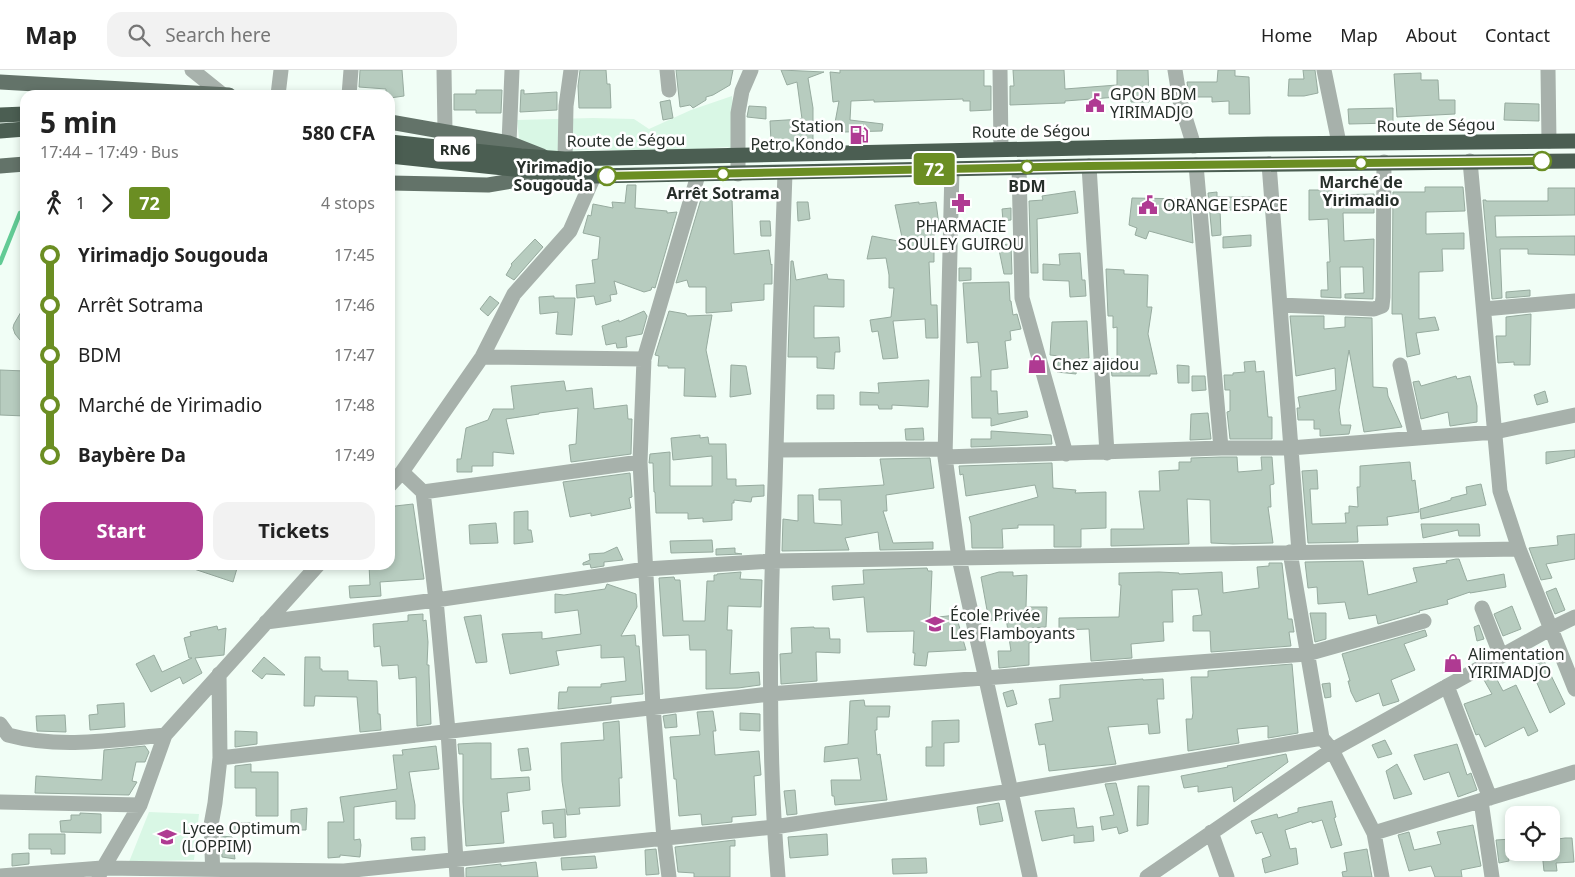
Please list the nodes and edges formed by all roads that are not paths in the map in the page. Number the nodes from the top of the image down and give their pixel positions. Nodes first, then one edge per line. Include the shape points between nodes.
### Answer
1 (192, 70) edge
2 (281, 70) edge
3 (351, 70) edge
4 (444, 70) edge
5 (512, 70) edge
6 (572, 70) edge
7 (667, 70) edge
8 (751, 70) edge
9 (1000, 70) edge
10 (1175, 70) edge
11 (1324, 70) edge
12 (1548, 70) edge
13 (0, 82) edge
14 (151, 90) edge
15 (220, 90) edge
16 (279, 90) edge
17 (349, 90) edge
18 (669, 90) dead end
19 (20, 114) edge
20 (0, 115) edge
21 (395, 123) edge
22 (20, 129) edge
23 (0, 131) edge
24 (445, 131) junction
25 (1549, 141) junction
26 (1575, 141) edge
27 (395, 143) edge
28 (509, 143) junction
29 (1339, 143) junction
30 (1194, 146) junction
31 (1001, 150) junction
32 (395, 156) edge
33 (738, 156) junction
34 (548, 158) junction
35 (564, 159) junction
36 (1575, 160) edge
37 (1470, 161) junction
38 (521, 162) junction
39 (1384, 162) junction
40 (20, 164) edge
41 (1196, 164) junction
42 (1269, 164) junction
43 (0, 166) edge
44 (1089, 166) junction
45 (1019, 168) junction
46 (952, 169) junction
47 (785, 173) junction
48 (559, 174) junction
49 (738, 174) junction
50 (698, 175) junction
51 (594, 176) junction
52 (395, 183) edge
53 (1575, 301) edge
54 (1280, 304) junction
55 (1484, 309) junction
56 (482, 358) junction
57 (644, 359) junction
58 (1400, 365) dead end
59 (1575, 415) edge
60 (1495, 432) junction
61 (1416, 438) junction
62 (1221, 448) junction
63 (1290, 448) junction
64 (776, 450) junction
65 (945, 453) junction
66 (1107, 453) junction
67 (1066, 454) junction
68 (640, 462) junction
69 (402, 472) junction
70 (395, 480) edge
71 (423, 492) junction
72 (1519, 549) junction
73 (1294, 552) junction
74 (959, 558) junction
75 (772, 561) junction
76 (646, 569) junction
77 (313, 570) edge
78 (436, 600) junction
79 (1482, 608) dead end
80 (1575, 617) edge
81 (1424, 621) dead end
82 (266, 622) junction
83 (1552, 628) junction
84 (1307, 654) junction
85 (1501, 656) junction
86 (219, 674) junction
87 (986, 678) junction
88 (1446, 686) junction
89 (1575, 689) edge
90 (770, 694) junction
91 (652, 707) junction
92 (0, 724) edge
93 (448, 731) junction
94 (165, 735) junction
95 (1322, 738) junction
96 (1332, 750) junction
97 (220, 758) junction
98 (1575, 772) edge
99 (1011, 792) junction
100 (1485, 799) junction
101 (0, 802) edge
102 (140, 805) junction
103 (774, 827) junction
104 (1212, 832) junction
105 (1374, 833) junction
106 (664, 838) junction
107 (456, 859) junction
108 (100, 873) edge
109 (213, 873) edge
110 (344, 874) edge
111 (0, 876) edge
112 (457, 877) edge
113 (669, 877) edge
114 (778, 877) edge
115 (1030, 877) edge
116 (1147, 877) edge
117 (1227, 877) edge
118 (1382, 877) edge
119 (1492, 877) edge

1 - 15 street
2 - 16 street
3 - 17 street
4 - 24 street
5 - 28 street
6 - 35 street via 566,106
7 - 18 street
8 - 33 street via 742,91 738,113
9 - 31 street
10 - 30 street via 1180,101
11 - 29 street
12 - 25 street
13 - 14 main road
19 - 20 highway
21 - 24 main road, Route de Ségou
22 - 23 highway
24 - 28 main road, Route de Ségou
25 - 26 highway, Route de Ségou / RN6
25 - 29 highway, Route de Ségou / RN6
27 - 38 highway, Route de Ségou / RN6
28 - 34 main road, Route de Ségou
29 - 30 highway, Route de Ségou / RN6
30 - 31 highway, Route de Ségou / RN6
31 - 33 highway, Route de Ségou / RN6
32 - 38 highway, Route de Ségou / RN6
33 - 35 highway, Route de Ségou / RN6
33 - 49 street
34 - 35 highway, Route de Ségou / RN6
34 - 38 highway, Route de Ségou / RN6
36 - 37 highway, Route de Ségou / RN6
37 - 39 highway, Route de Ségou / RN6
37 - 55 street
38 - 48 highway, Route de Ségou / RN6
39 - 42 highway, Route de Ségou / RN6
39 - 54 street via 1382,306 1374,309
40 - 43 main road
41 - 42 highway, Route de Ségou / RN6
41 - 44 highway, Route de Ségou / RN6
41 - 62 street
42 - 54 street
44 - 45 highway, Route de Ségou / RN6
44 - 66 street
45 - 46 highway, Route de Ségou / RN6
45 - 67 street via 1022,298
46 - 47 highway, Route de Ségou / RN6
46 - 65 street
47 - 49 highway, Route de Ségou / RN6
47 - 64 street
48 - 51 highway, Route de Ségou / RN6
48 - 52 main road, Route de Ségou via 488,185
49 - 50 highway, Route de Ségou / RN6
50 - 51 highway, Route de Ségou / RN6
50 - 57 street
51 - 56 street via 570,231 514,294
53 - 55 street
54 - 63 street
55 - 60 street
56 - 57 street
56 - 69 street
57 - 68 street
58 - 61 street
59 - 60 street
60 - 61 street
60 - 72 street via 1500,491
61 - 63 street
62 - 63 street
62 - 66 street
63 - 73 street
64 - 65 street
64 - 75 street
65 - 67 street
65 - 74 street
66 - 67 street
68 - 71 street
68 - 76 street
69 - 70 street
69 - 71 street
71 - 78 street
72 - 73 street
72 - 83 street
73 - 74 street
73 - 84 street
74 - 75 street
74 - 87 street
75 - 76 street
75 - 90 street
76 - 78 street
76 - 91 street
77 - 82 street
78 - 82 street
78 - 93 street
79 - 85 street
80 - 83 street
81 - 84 street
82 - 86 street
83 - 85 street
83 - 89 street
84 - 87 street
84 - 95 street
85 - 88 street
86 - 94 street
86 - 97 street
87 - 90 street
87 - 99 street
88 - 96 street
88 - 100 street
90 - 91 street
90 - 103 street
91 - 93 street
91 - 106 street
92 - 94 street via 8,735 26,740 70,743
93 - 97 street
93 - 107 street
94 - 102 street
95 - 96 street
95 - 99 street
96 - 104 street
96 - 105 street
97 - 109 street via 211,825
98 - 100 street
99 - 103 street
99 - 115 street
100 - 105 street
100 - 119 street
101 - 102 street
102 - 108 street
103 - 106 street
103 - 114 street
104 - 116 street
104 - 117 street
105 - 118 street
106 - 107 street
106 - 113 street
107 - 110 street
107 - 112 street
108 - 109 street
108 - 111 street
109 - 110 street

